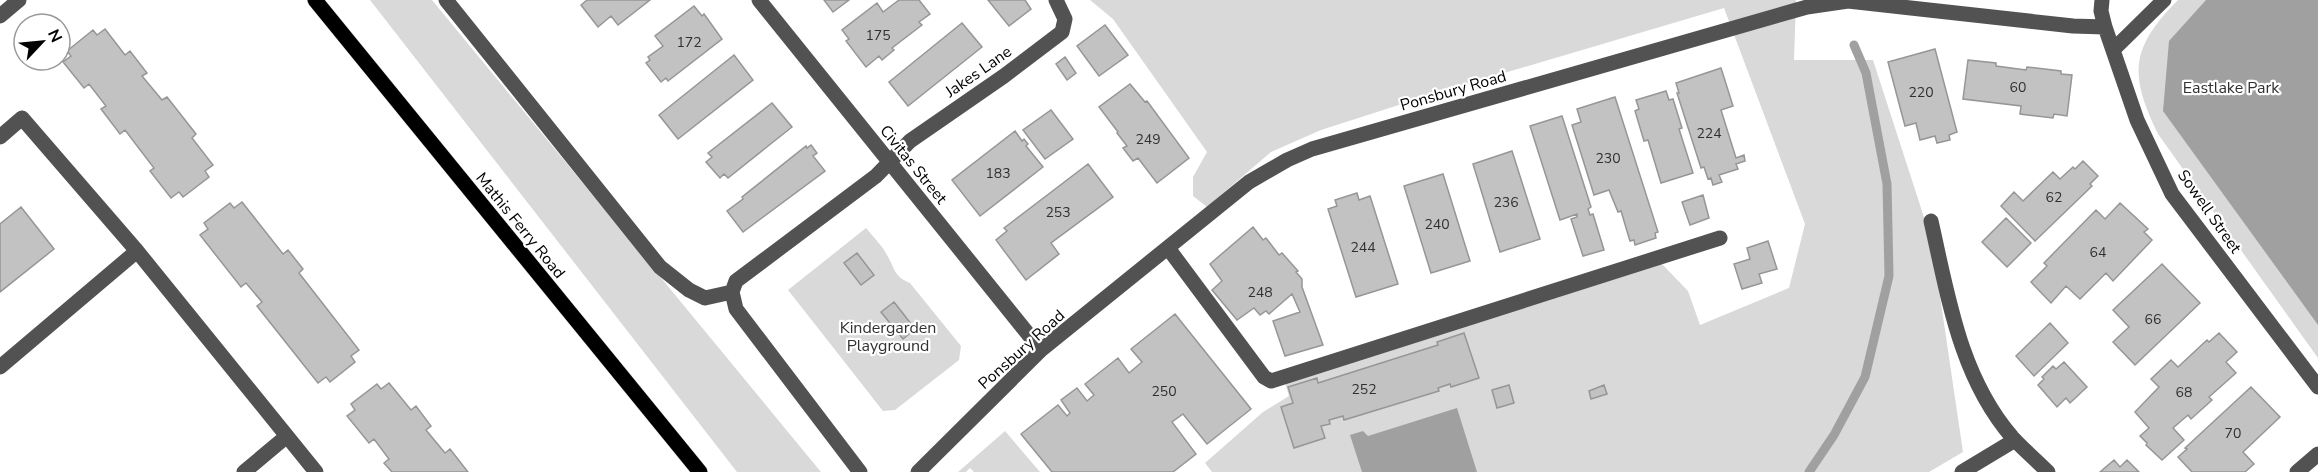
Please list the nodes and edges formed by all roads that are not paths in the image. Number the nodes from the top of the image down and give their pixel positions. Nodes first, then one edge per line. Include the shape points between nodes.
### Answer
1 (19, 0) edge
2 (315, 0) edge
3 (446, 0) edge
4 (759, 0) edge
5 (1056, 0) edge
6 (2102, 0) edge
7 (2164, 0) edge
8 (0, 16) edge
9 (2105, 27) junction
10 (2113, 50) junction
11 (0, 137) edge
12 (890, 163) junction
13 (1931, 221) dead end
14 (1720, 238) dead end
15 (1168, 248) junction
16 (137, 251) junction
17 (732, 292) junction
18 (1041, 350) junction
19 (0, 368) edge
20 (2318, 387) edge
21 (287, 436) junction
22 (2015, 440) junction
23 (2318, 453) edge
24 (244, 472) edge
25 (316, 472) edge
26 (700, 472) edge
27 (860, 472) edge
28 (918, 472) edge
29 (1962, 472) edge
30 (2049, 472) edge
31 (2298, 472) edge

1 - 8 street
2 - 26 main road, Mathis Ferry Road
3 - 17 street via 660,267 705,298
4 - 12 street, Civitas Street
5 - 12 street, Jakes Lane via 1065,19 1062,32 910,141
6 - 9 street, Sowell Street
7 - 10 street
9 - 10 street, Sowell Street
9 - 15 street, Ponsbury Road via 1848,1 1806,7 1312,149 1249,182
10 - 20 street, Sowell Street via 2137,120 2172,194
11 - 16 street via 22,118
12 - 17 street, Jakes Lane via 736,281
12 - 18 street, Civitas Street
13 - 22 street via 1966,362 1987,402
14 - 15 street via 1271,381 1264,377
15 - 18 street, Ponsbury Road
16 - 19 street
16 - 21 street
17 - 27 street via 736,309
18 - 28 street, Ponsbury Road
21 - 24 street
21 - 25 street
22 - 29 street
22 - 30 street
23 - 31 street

